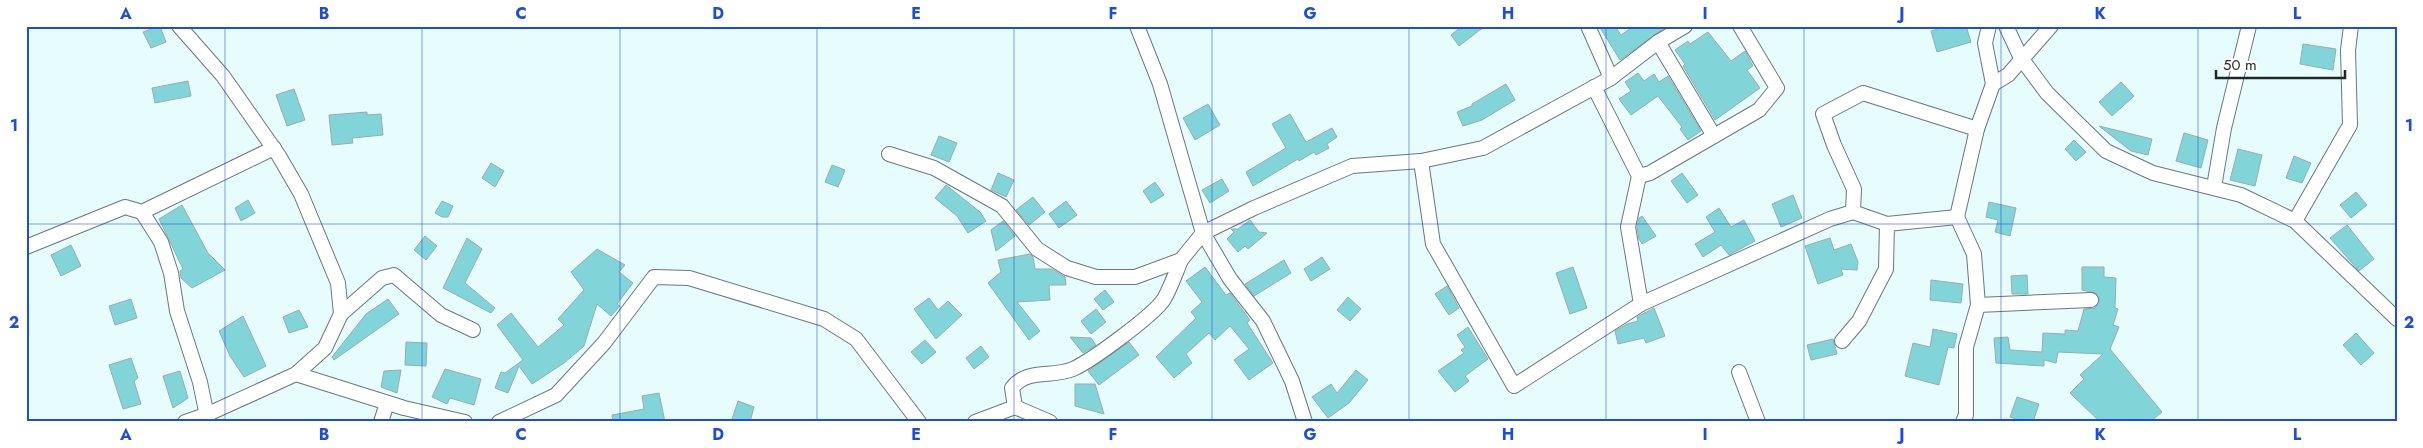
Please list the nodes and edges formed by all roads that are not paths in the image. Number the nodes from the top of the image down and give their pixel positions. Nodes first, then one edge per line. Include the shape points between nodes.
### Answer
1 (179, 26) edge
2 (1137, 26) edge
3 (1588, 26) edge
4 (1685, 26) edge
5 (1740, 26) edge
6 (1989, 26) edge
7 (2006, 26) edge
8 (2051, 26) edge
9 (2249, 26) edge
10 (2351, 26) edge
11 (1658, 42) junction
12 (2021, 58) junction
13 (1611, 78) junction
14 (1993, 84) junction
15 (1594, 87) junction
16 (1977, 129) junction
17 (1714, 136) junction
18 (274, 148) junction
19 (889, 154) dead end
20 (1421, 161) junction
21 (1639, 176) junction
22 (2214, 187) junction
23 (142, 212) junction
24 (1853, 212) junction
25 (1957, 217) junction
26 (2295, 221) junction
27 (1887, 224) junction
28 (1203, 233) junction
29 (26, 247) edge
30 (1181, 260) junction
31 (2091, 300) dead end
32 (1641, 304) junction
33 (1978, 305) junction
34 (341, 314) junction
35 (2397, 319) edge
36 (473, 330) dead end
37 (1842, 341) dead end
38 (1739, 372) dead end
39 (296, 374) junction
40 (387, 403) junction
41 (1015, 407) junction
42 (208, 418) edge
43 (1034, 419) edge
44 (185, 422) edge
45 (382, 422) edge
46 (465, 422) edge
47 (499, 422) edge
48 (919, 422) edge
49 (974, 422) edge
50 (1050, 422) edge
51 (1305, 422) edge
52 (1758, 422) edge
53 (1964, 422) edge

1 - 18 street via 223,76
2 - 28 street via 1160,84
3 - 13 street
4 - 11 street
5 - 17 street via 1777,88 1759,110
6 - 14 street via 1985,42
7 - 12 street
8 - 12 street
9 - 22 street via 2224,128
10 - 26 street via 2348,50 2350,125
11 - 13 street
11 - 17 street
12 - 14 street via 2008,75
12 - 22 street via 2047,93 2106,151 2153,173
13 - 15 street
14 - 16 street
15 - 20 street via 1483,148
15 - 21 street
16 - 24 street via 1863,93 1823,114 1854,188
16 - 25 street
17 - 21 street via 1650,173
18 - 23 street
18 - 34 street via 301,194 329,260 338,283
19 - 30 street via 934,168 1002,206 1036,250 1067,268 1096,277 1135,278
20 - 28 street via 1352,166
20 - 32 street via 1433,244 1514,386
21 - 32 street via 1628,227
22 - 26 street via 2241,195
23 - 29 street via 125,207
23 - 42 street via 161,242 171,273 177,311
24 - 27 street
24 - 32 street via 1830,219
25 - 27 street
25 - 33 street via 1974,254
26 - 35 street
27 - 37 street via 1886,269 1860,321
28 - 30 street
28 - 51 street via 1230,279 1263,321 1292,381
30 - 41 street via 1163,300 1151,312 1096,356 1071,370 1018,380 1012,388
31 - 33 street
33 - 53 street via 1966,347
34 - 36 street via 382,278 394,276 441,314
34 - 39 street via 325,348
38 - 52 street
39 - 40 street
39 - 42 street
40 - 45 street
40 - 46 street
41 - 43 street
41 - 49 street
42 - 44 street
43 - 50 street
47 - 48 street via 556,395 604,342 654,277 689,278 824,319 856,339

